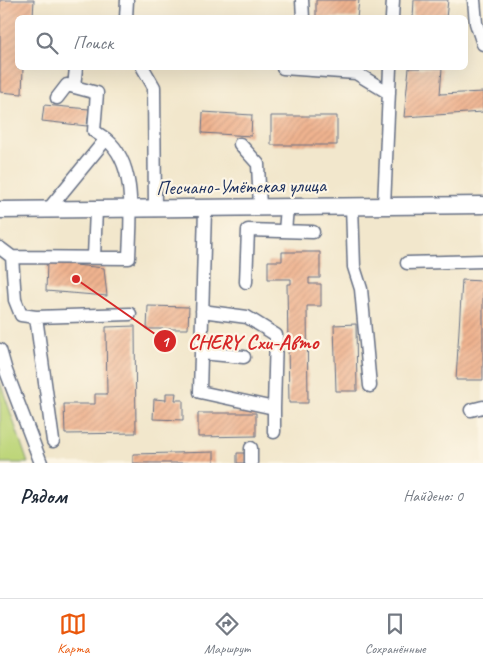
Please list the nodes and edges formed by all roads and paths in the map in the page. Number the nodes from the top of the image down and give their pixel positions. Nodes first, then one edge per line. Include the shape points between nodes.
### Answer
1 (127, 0) edge
2 (302, 0) edge
3 (393, 0) edge
4 (474, 0) edge
5 (126, 15) edge
6 (303, 15) edge
7 (392, 15) edge
8 (483, 44) edge
9 (76, 70) edge
10 (144, 70) edge
11 (326, 70) edge
12 (390, 70) edge
13 (74, 87) junction
14 (389, 93) junction
15 (58, 98) dead end
16 (106, 139) junction
17 (240, 144) dead end
18 (352, 205) junction
19 (483, 205) edge
20 (384, 206) junction
21 (260, 208) junction
22 (287, 208) junction
23 (131, 209) junction
24 (205, 209) junction
25 (0, 210) edge
26 (96, 210) junction
27 (155, 210) junction
28 (47, 211) junction
29 (285, 231) junction
30 (313, 232) dead end
31 (0, 248) edge
32 (94, 256) junction
33 (12, 257) junction
34 (483, 261) edge
35 (407, 263) dead end
36 (246, 282) dead end
37 (202, 311) junction
38 (130, 314) dead end
39 (36, 317) junction
40 (0, 350) edge
41 (201, 353) junction
42 (244, 357) dead end
43 (370, 386) dead end
44 (274, 408) junction
45 (274, 432) dead end
46 (53, 441) dead end
47 (251, 448) dead end
48 (41, 463) edge
49 (251, 463) edge

1 - 5 lane
2 - 6 lane
3 - 7 lane
4 - 8 lane via 476,23
9 - 13 lane
10 - 27 lane via 154,87
11 - 14 lane via 356,73
12 - 14 lane
13 - 15 lane via 67,85
13 - 16 lane via 97,93 94,131
14 - 20 lane
16 - 23 lane via 116,147 128,178
16 - 28 lane
17 - 21 lane via 258,164
18 - 20 main road, Песчано-Умётская улица
18 - 22 main road, Песчано-Умётская улица
18 - 43 lane via 354,267 360,289
19 - 20 main road, Песчано-Умётская улица
21 - 22 main road, Песчано-Умётская улица
21 - 24 main road, Песчано-Умётская улица
22 - 29 lane
23 - 26 main road, Песчано-Умётская улица
23 - 27 main road, Песчано-Умётская улица
23 - 32 lane via 129,258
24 - 27 main road, Песчано-Умётская улица
24 - 37 lane
25 - 28 main road, Песчано-Умётская улица
26 - 28 main road, Песчано-Умётская улица
26 - 32 lane
29 - 30 lane
29 - 36 lane via 248,230
31 - 33 lane
32 - 33 lane
33 - 39 lane via 15,300 21,315
34 - 35 lane
37 - 41 lane
37 - 44 lane via 247,317 276,335
38 - 39 lane
39 - 46 lane
40 - 48 lane
41 - 42 lane
41 - 44 lane via 200,392
44 - 45 lane
47 - 49 lane

